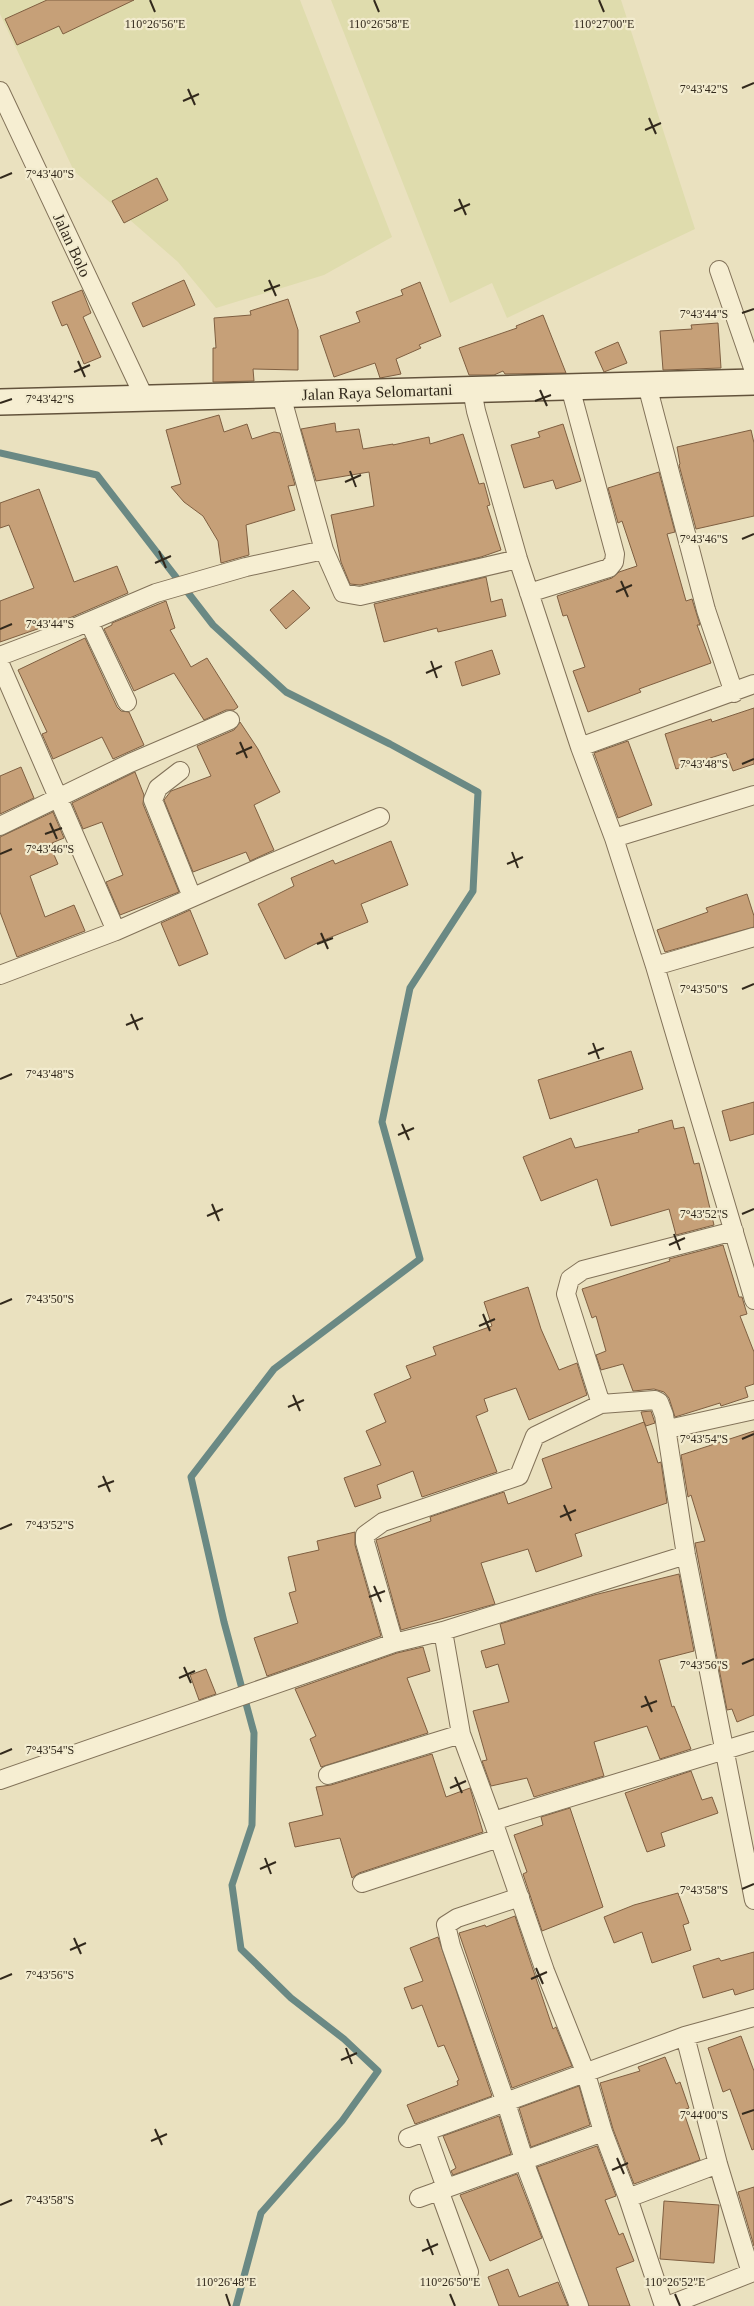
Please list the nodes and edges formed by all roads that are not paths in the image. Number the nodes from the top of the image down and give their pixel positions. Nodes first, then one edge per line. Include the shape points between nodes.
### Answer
1 (0, 91) edge
2 (719, 270) dead end
3 (754, 371) edge
4 (754, 382) edge
5 (647, 385) junction
6 (570, 387) junction
7 (472, 390) junction
8 (281, 395) junction
9 (145, 399) junction
10 (0, 402) edge
11 (324, 550) junction
12 (518, 559) junction
13 (529, 593) junction
14 (89, 622) junction
15 (0, 656) edge
16 (0, 664) edge
17 (754, 684) edge
18 (734, 693) junction
19 (127, 702) dead end
20 (230, 720) dead end
21 (580, 747) junction
22 (180, 771) dead end
23 (754, 795) edge
24 (59, 798) junction
25 (380, 817) dead end
26 (0, 826) edge
27 (614, 838) junction
28 (192, 897) junction
29 (116, 931) junction
30 (754, 937) edge
31 (654, 966) junction
32 (0, 975) edge
33 (734, 1231) junction
34 (754, 1300) edge
35 (602, 1404) junction
36 (754, 1410) edge
37 (668, 1429) junction
38 (686, 1555) junction
39 (443, 1631) junction
40 (394, 1643) junction
41 (461, 1734) junction
42 (754, 1741) edge
43 (724, 1750) junction
44 (328, 1775) dead end
45 (0, 1780) edge
46 (496, 1830) junction
47 (362, 1883) dead end
48 (520, 1897) junction
49 (754, 1900) edge
50 (754, 2017) edge
51 (685, 2036) junction
52 (586, 2074) junction
53 (506, 2103) junction
54 (426, 2132) junction
55 (603, 2132) junction
56 (408, 2138) dead end
57 (524, 2159) junction
58 (718, 2164) junction
59 (442, 2189) junction
60 (419, 2198) dead end
61 (628, 2198) junction
62 (469, 2272) dead end
63 (753, 2276) edge
64 (579, 2306) edge
65 (666, 2306) edge

1 - 9 street, Jalan Bolo
2 - 3 street
4 - 5 main road, Jalan Raya Selomartani
5 - 6 main road, Jalan Raya Selomartani
5 - 18 street via 706,610
6 - 7 main road, Jalan Raya Selomartani
6 - 13 street via 615,554 614,562 609,568
7 - 8 main road, Jalan Raya Selomartani
7 - 12 street
8 - 9 main road, Jalan Raya Selomartani
8 - 11 street
9 - 10 main road, Jalan Raya Selomartani
11 - 12 street via 343,593 360,596
11 - 14 street via 197,579
12 - 13 street
13 - 21 street
14 - 15 street
14 - 19 street
16 - 24 street
17 - 18 street
18 - 21 street
20 - 24 street
21 - 27 street
22 - 28 street via 158,788 153,800
23 - 27 street
24 - 26 street
24 - 29 street
25 - 28 street
27 - 31 street
28 - 29 street
29 - 32 street
30 - 31 street
31 - 33 street
33 - 34 street
33 - 35 street via 583,1270 570,1279 566,1294 568,1305
35 - 37 street via 656,1400
35 - 40 street via 535,1436 519,1476 383,1522 365,1535 364,1542
36 - 37 street
37 - 38 street
38 - 39 street
38 - 43 street
39 - 40 street
39 - 41 street
40 - 45 street
41 - 44 street
41 - 46 street
42 - 43 street
43 - 46 street
43 - 49 street
46 - 47 street
46 - 48 street
48 - 52 street
48 - 53 street via 456,1918 446,1925 470,2006
50 - 51 street
51 - 52 street
51 - 58 street
52 - 53 street
52 - 55 street
53 - 54 street
53 - 57 street
54 - 56 street
54 - 59 street
55 - 57 street
55 - 61 street
57 - 59 street
57 - 64 street
58 - 61 street
58 - 63 street
59 - 60 street
59 - 62 street
61 - 65 street
63 - 65 street

